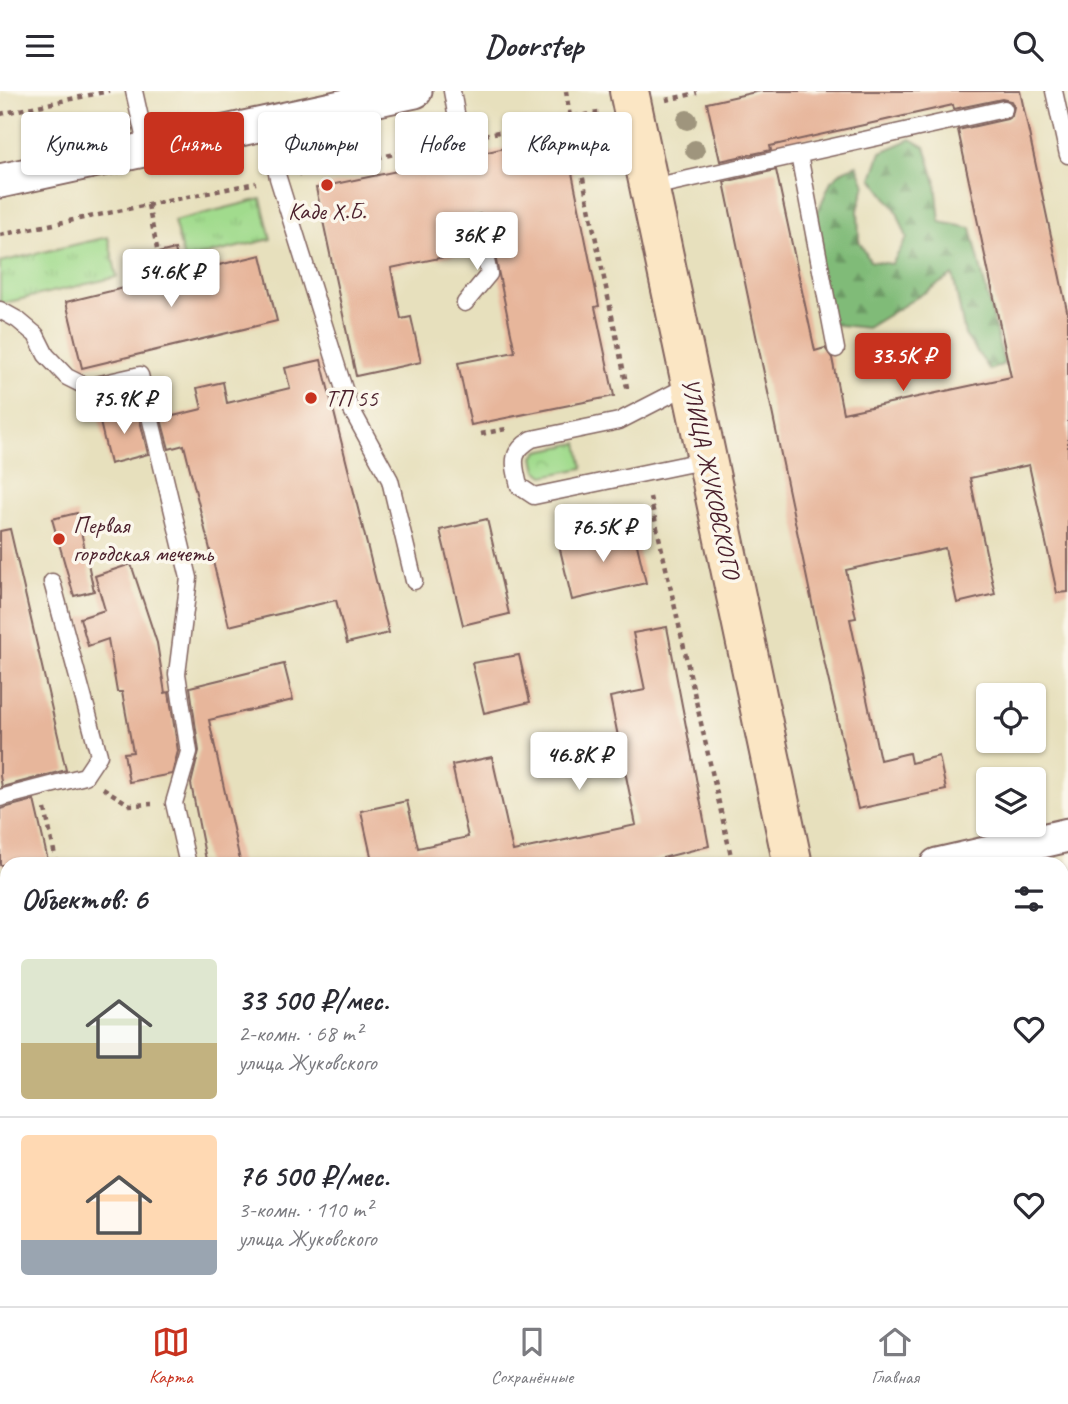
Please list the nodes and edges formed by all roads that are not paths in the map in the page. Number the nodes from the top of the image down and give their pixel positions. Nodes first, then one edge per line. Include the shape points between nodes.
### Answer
1 (134, 91) edge
2 (452, 91) edge
3 (629, 91) edge
4 (1054, 91) edge
5 (403, 92) edge
6 (1004, 109) dead end
7 (315, 112) edge
8 (455, 112) edge
9 (144, 136) edge
10 (144, 150) edge
11 (799, 155) junction
12 (1068, 155) edge
13 (277, 175) edge
14 (0, 181) edge
15 (648, 188) junction
16 (478, 223) dead end
17 (465, 303) dead end
18 (0, 310) edge
19 (836, 349) dead end
20 (691, 384) junction
21 (707, 460) junction
22 (414, 581) dead end
23 (52, 582) dead end
24 (0, 798) edge
25 (1068, 835) edge
26 (186, 857) edge
27 (791, 857) edge
28 (972, 857) edge

1 - 9 lane
2 - 8 lane
3 - 15 street, УЛИЦА ЖУКОВСКОГО
4 - 12 lane
5 - 7 street
6 - 11 lane
10 - 14 street
11 - 15 lane
11 - 19 lane
13 - 22 lane via 349,405 390,480
15 - 20 street, УЛИЦА ЖУКОВСКОГО
16 - 17 lane via 489,274
18 - 26 lane via 36,335 46,355 67,377 87,387 140,375 189,578 177,674 189,752 174,803
20 - 21 street, УЛИЦА ЖУКОВСКОГО
20 - 21 lane via 619,421 532,439 520,446 514,460 519,486 534,496
21 - 27 street, УЛИЦА ЖУКОВСКОГО
23 - 24 lane via 99,755 85,776
25 - 28 street

